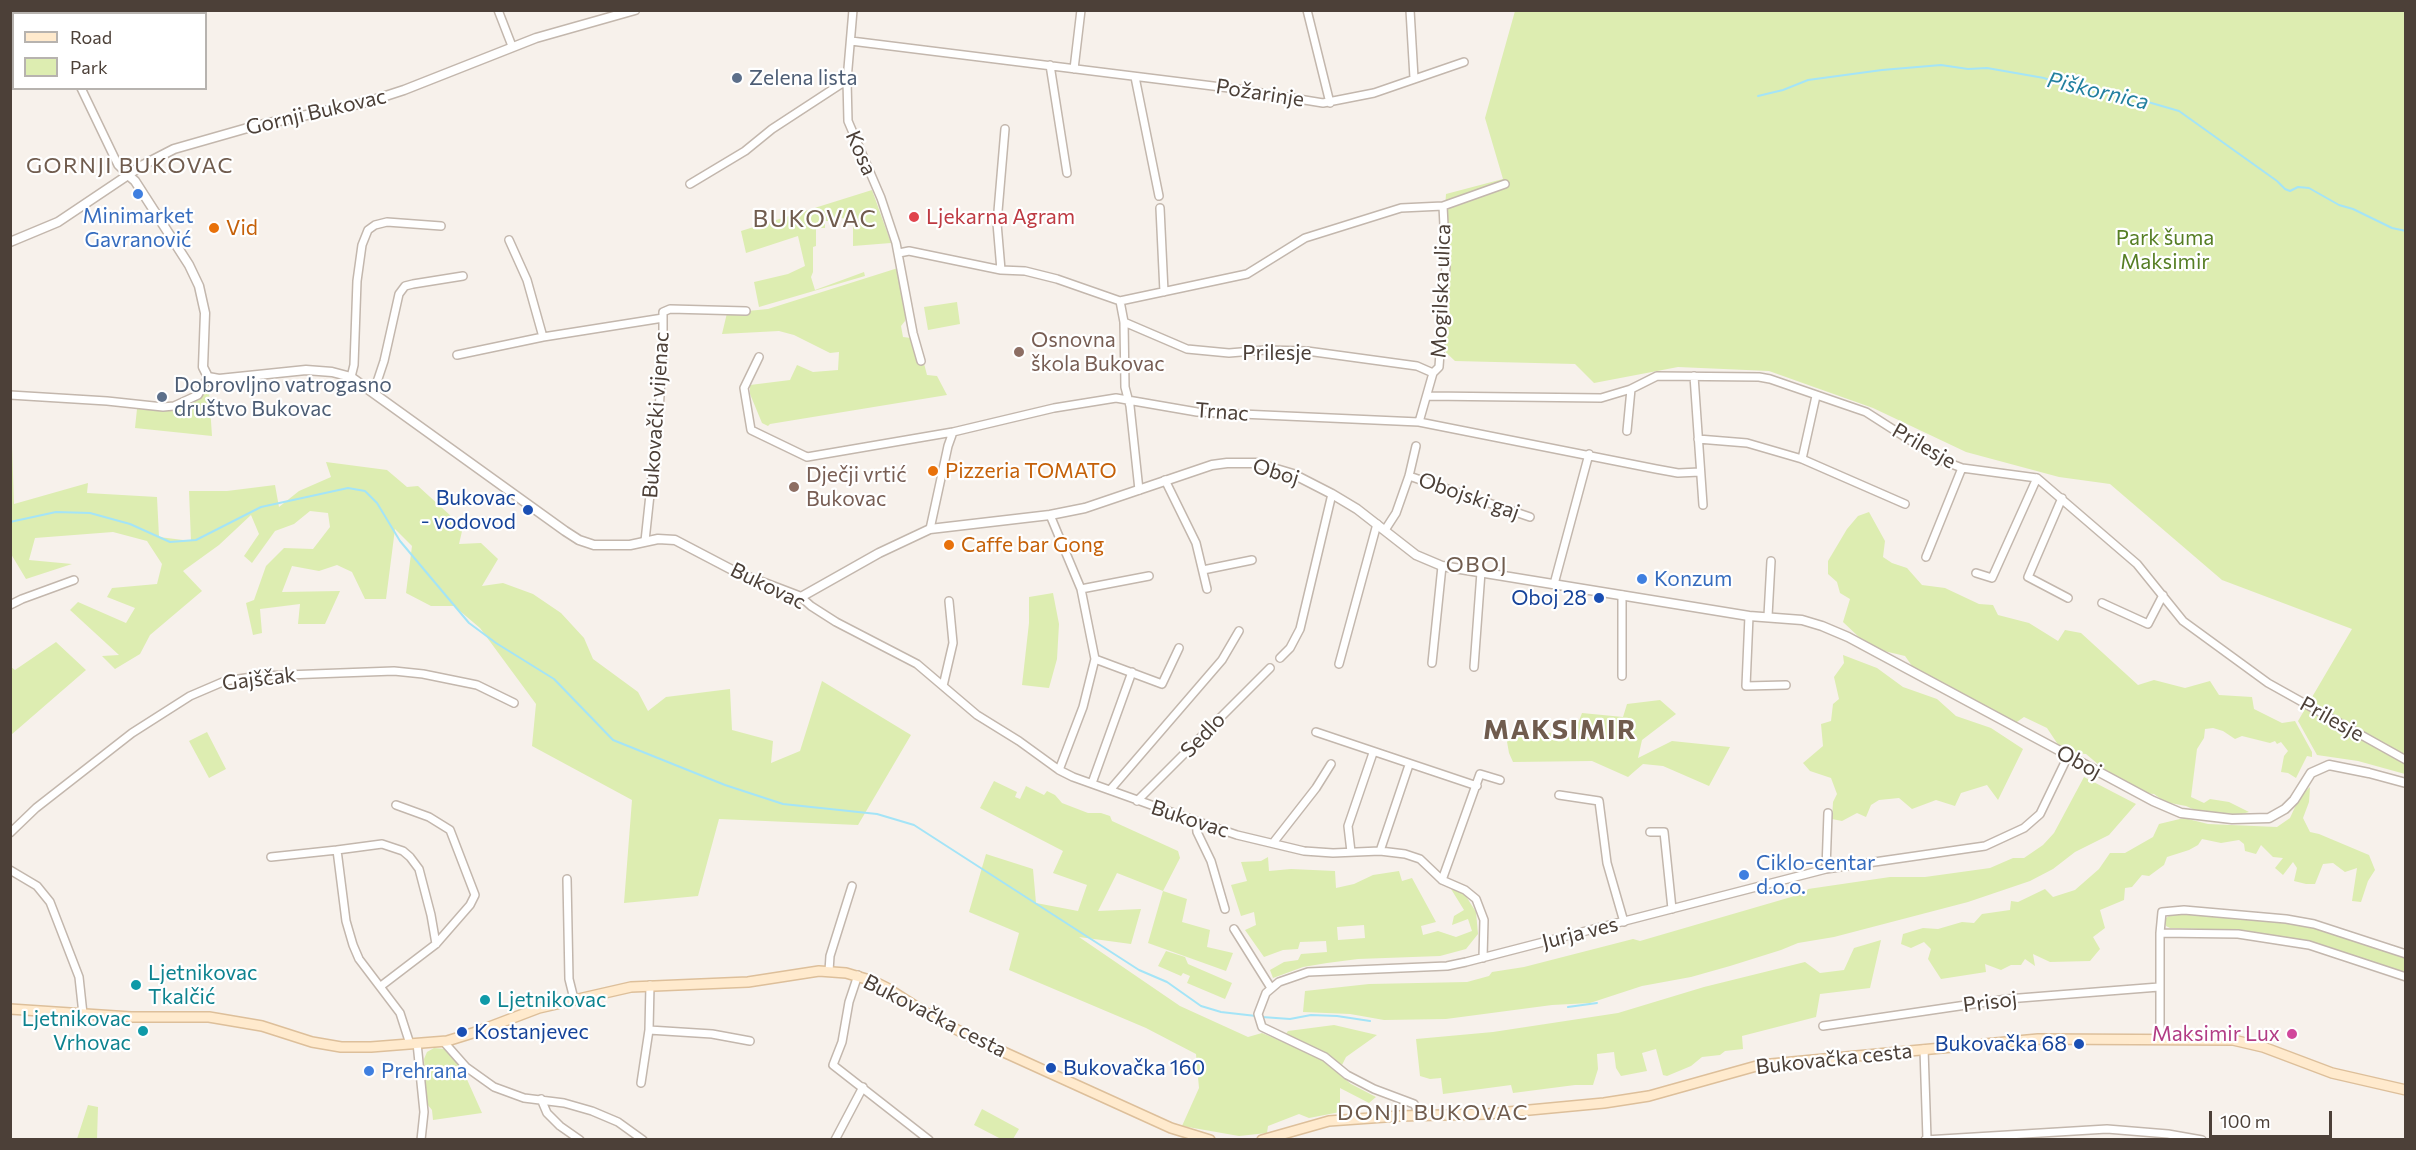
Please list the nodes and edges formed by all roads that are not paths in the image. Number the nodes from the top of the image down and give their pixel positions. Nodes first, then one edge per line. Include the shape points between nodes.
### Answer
1 (498, 10) edge
2 (635, 10) edge
3 (853, 10) edge
4 (1081, 10) edge
5 (1307, 10) edge
6 (1410, 10) edge
7 (851, 41) junction
8 (512, 46) junction
9 (1464, 62) dead end
10 (1050, 65) junction
11 (1074, 69) junction
12 (1135, 77) junction
13 (1414, 78) junction
14 (847, 80) junction
15 (82, 90) edge
16 (1330, 103) junction
17 (1005, 129) dead end
18 (1067, 173) dead end
19 (128, 175) junction
20 (690, 184) dead end
21 (1505, 184) dead end
22 (1159, 196) dead end
23 (1443, 206) junction
24 (1160, 208) dead end
25 (441, 226) dead end
26 (509, 240) dead end
27 (10, 242) edge
28 (899, 253) junction
29 (1001, 270) junction
30 (464, 276) dead end
31 (1164, 292) junction
32 (1120, 302) junction
33 (746, 311) dead end
34 (663, 318) junction
35 (1124, 322) junction
36 (543, 337) junction
37 (457, 354) dead end
38 (759, 357) dead end
39 (921, 361) dead end
40 (1432, 373) junction
41 (1694, 376) junction
42 (208, 377) junction
43 (351, 377) junction
44 (1631, 389) junction
45 (374, 391) junction
46 (10, 395) edge
47 (1427, 396) junction
48 (1816, 396) junction
49 (1127, 398) junction
50 (1419, 422) junction
51 (1627, 431) dead end
52 (953, 432) junction
53 (1698, 439) junction
54 (1416, 446) dead end
55 (1589, 454) junction
56 (1802, 459) junction
57 (1962, 468) junction
58 (1700, 472) junction
59 (1409, 476) junction
60 (2037, 478) junction
61 (1165, 480) junction
62 (1139, 490) junction
63 (1332, 494) junction
64 (2062, 498) junction
65 (1905, 504) dead end
66 (1703, 505) dead end
67 (1050, 515) junction
68 (1530, 517) dead end
69 (1377, 524) junction
70 (930, 529) junction
71 (1385, 530) junction
72 (645, 541) junction
73 (1926, 556) dead end
74 (1252, 560) dead end
75 (1771, 561) dead end
76 (1442, 566) junction
77 (1203, 570) junction
78 (1481, 572) junction
79 (1976, 573) dead end
80 (1149, 576) dead end
81 (74, 580) dead end
82 (1554, 584) junction
83 (1081, 589) junction
84 (1207, 589) dead end
85 (2163, 595) junction
86 (1622, 596) junction
87 (801, 597) junction
88 (2068, 598) dead end
89 (949, 601) dead end
90 (2102, 603) dead end
91 (10, 605) edge
92 (1749, 616) junction
93 (1768, 616) junction
94 (1239, 631) dead end
95 (1179, 648) dead end
96 (1280, 658) dead end
97 (1095, 659) junction
98 (1432, 663) dead end
99 (1339, 664) dead end
100 (1474, 667) dead end
101 (1270, 668) dead end
102 (1132, 672) junction
103 (1622, 676) dead end
104 (1786, 685) dead end
105 (943, 686) junction
106 (514, 703) dead end
107 (1316, 732) dead end
108 (1373, 753) junction
109 (2068, 756) junction
110 (2406, 760) edge
111 (1330, 764) dead end
112 (1409, 765) junction
113 (1059, 770) junction
114 (1500, 780) dead end
115 (1092, 783) junction
116 (2406, 783) edge
117 (1477, 786) junction
118 (1110, 790) junction
119 (1559, 795) dead end
120 (1137, 801) junction
121 (396, 805) dead end
122 (1828, 813) dead end
123 (1196, 821) junction
124 (1650, 832) dead end
125 (10, 833) edge
126 (1274, 843) junction
127 (337, 850) junction
128 (1380, 851) junction
129 (1351, 852) junction
130 (271, 857) dead end
131 (1826, 869) junction
132 (10, 870) edge
133 (567, 879) dead end
134 (1442, 880) junction
135 (852, 886) dead end
136 (1224, 909) dead end
137 (1672, 909) junction
138 (1624, 922) junction
139 (1234, 929) dead end
140 (2160, 933) junction
141 (435, 944) junction
142 (2406, 954) edge
143 (1483, 958) junction
144 (829, 971) junction
145 (858, 975) junction
146 (2406, 976) edge
147 (650, 985) junction
148 (381, 986) junction
149 (2159, 987) junction
150 (1271, 988) junction
151 (574, 999) junction
152 (10, 1010) edge
153 (82, 1014) junction
154 (1823, 1026) dead end
155 (649, 1030) junction
156 (2160, 1040) junction
157 (443, 1041) junction
158 (750, 1041) dead end
159 (414, 1043) junction
160 (1924, 1049) junction
161 (641, 1083) dead end
162 (863, 1088) junction
163 (2406, 1090) edge
164 (541, 1099) junction
165 (1417, 1116) junction
166 (1281, 1138) edge
167 (1926, 1139) edge
168 (421, 1140) edge
169 (580, 1140) edge
170 (643, 1140) edge
171 (835, 1140) edge
172 (929, 1140) edge
173 (1210, 1140) edge
174 (1262, 1140) edge
175 (2202, 1140) edge

1 - 8 street
2 - 8 street, Gornji Bukovac
3 - 7 street, Kosa
4 - 11 street
5 - 16 street
6 - 13 street
7 - 10 street, Požarinje
7 - 14 street, Kosa
8 - 19 street, Gornji Bukovac via 404,90 174,149
9 - 13 street, Požarinje
10 - 11 street, Požarinje
10 - 18 street
11 - 12 street, Požarinje
12 - 16 street, Požarinje
12 - 22 street
13 - 16 street, Požarinje
14 - 20 street
14 - 28 street, Kosa via 849,125 881,198
15 - 19 street via 118,165
17 - 29 street via 997,223
19 - 27 street, Gornji Bukovac via 58,222
19 - 42 street via 199,286 205,313 203,367
21 - 23 street, Mogilska ulica
23 - 31 street, Mogilska ulica via 1401,208 1305,238 1247,274
23 - 40 street, Mogilska ulica via 1446,265 1439,368
24 - 31 street
25 - 43 street via 387,222 368,230 357,281
26 - 36 street via 527,280
28 - 29 street via 909,251
28 - 39 street, Kosa
29 - 32 street via 1057,279
30 - 45 street via 405,286 399,294
31 - 32 street, Mogilska ulica
32 - 35 street
33 - 34 street via 666,309
34 - 36 street, Bukovački vijenac
34 - 72 street, Bukovački vijenac via 659,411
35 - 40 street, Prilesje via 1187,349 1229,353 1307,351 1417,366
35 - 49 street
36 - 37 street, Bukovački vijenac
38 - 52 street, Trnac via 744,388 751,430 807,457
40 - 47 street
41 - 44 street, Prilesje via 1657,376
41 - 48 street, Prilesje via 1770,379
41 - 53 street
42 - 43 street, Bukovac via 306,370
42 - 46 street via 198,395 174,406
43 - 45 street, Bukovac
44 - 47 street, Prilesje via 1600,398 1576,399
44 - 51 street
45 - 72 street, Bukovac via 579,540 613,546
47 - 50 street
48 - 56 street
48 - 57 street, Prilesje via 1866,412 1941,460
49 - 50 street, Trnac via 1197,412
49 - 52 street, Trnac via 1054,408
49 - 62 street
50 - 55 street, Trnac
52 - 70 street
53 - 56 street via 1747,443
53 - 58 street
54 - 59 street, Obojski gaj
55 - 58 street, Trnac via 1667,471
55 - 82 street
56 - 65 street
57 - 60 street, Prilesje
57 - 73 street
58 - 66 street
59 - 68 street, Obojski gaj
59 - 71 street, Obojski gaj via 1396,513
60 - 64 street, Prilesje
60 - 79 street via 1992,578
61 - 62 street, Oboj
61 - 63 street, Oboj via 1220,464 1256,463 1293,474
61 - 77 street via 1196,543
62 - 67 street, Oboj
63 - 69 street, Oboj
63 - 96 street via 1300,629
64 - 85 street, Prilesje via 2137,564
64 - 88 street via 2028,578
67 - 70 street, Oboj
67 - 83 street
69 - 71 street, Oboj
69 - 99 street
70 - 87 street, Oboj
71 - 76 street, Oboj via 1416,555
72 - 87 street, Bukovac via 675,540 738,573
74 - 77 street
75 - 93 street
76 - 78 street, Oboj
76 - 98 street
77 - 84 street
78 - 82 street, Oboj
78 - 100 street
80 - 83 street
81 - 91 street
82 - 86 street, Oboj
83 - 97 street
85 - 90 street via 2148,624
85 - 110 street, Prilesje via 2183,621 2268,683
86 - 92 street, Oboj
86 - 103 street
87 - 105 street, Bukovac via 836,622 910,660
89 - 105 street via 953,643
92 - 93 street, Oboj
92 - 104 street via 1746,686
93 - 109 street, Oboj via 1802,620 1848,637
94 - 118 street via 1222,660
95 - 102 street via 1162,684
97 - 102 street
97 - 113 street via 1083,706
101 - 120 street, Sedlo
102 - 115 street
105 - 113 street, Bukovac via 977,715
106 - 125 street, Gajščak via 477,685 394,671 225,681 190,696 132,733
107 - 108 street
108 - 112 street
108 - 129 street via 1348,826
109 - 116 street, Oboj via 2181,813 2232,819 2269,818 2277,814 2294,800 2310,773 2329,765
109 - 131 street, Jurja ves via 2040,814 2000,841
111 - 126 street via 1316,789
112 - 117 street
112 - 128 street
113 - 115 street, Bukovac
114 - 117 street via 1480,774
115 - 118 street, Bukovac
117 - 134 street
118 - 120 street, Bukovac
119 - 138 street via 1599,801 1607,863
120 - 123 street, Bukovac
121 - 141 street via 450,830 475,895
122 - 131 street
123 - 126 street, Bukovac
123 - 136 street
124 - 137 street via 1664,832
126 - 129 street, Bukovac via 1312,852
127 - 130 street
127 - 141 street via 382,844 411,856 419,869 432,915
127 - 148 street via 352,945
128 - 129 street, Bukovac
128 - 134 street, Bukovac via 1419,859
131 - 137 street, Jurja ves
132 - 153 street via 37,886 50,902 79,977
133 - 151 street via 569,979
134 - 143 street, Bukovac via 1470,892 1478,903 1485,925
135 - 144 street
137 - 138 street, Jurja ves
138 - 143 street, Jurja ves
139 - 150 street
140 - 142 street via 2162,912 2246,914 2314,924
140 - 146 street via 2238,934 2309,945
140 - 149 street
141 - 148 street
143 - 150 street, Jurja ves via 1447,966 1308,972
144 - 145 main road, Bukovačka cesta
144 - 147 main road, Bukovačka cesta via 748,982
145 - 162 street via 833,1065
145 - 173 main road, Bukovačka cesta via 967,1035 1171,1128
147 - 151 main road, Bukovačka cesta
147 - 155 street
148 - 159 street
149 - 154 street, Prisoj via 2007,999
149 - 156 street
150 - 165 street via 1258,1017 1266,1030 1315,1052 1374,1089 1414,1104
151 - 157 main road, Bukovačka cesta
152 - 153 main road, Bukovačka cesta
153 - 159 main road, Bukovačka cesta via 209,1017 341,1047
155 - 158 street
155 - 161 street
156 - 160 main road, Bukovačka cesta via 2038,1039
156 - 163 main road, Bukovačka cesta via 2249,1043 2332,1073
157 - 159 main road, Bukovačka cesta
157 - 164 street via 485,1082 524,1098
159 - 168 street via 424,1112
160 - 165 main road, Bukovačka cesta via 1760,1065 1658,1094 1604,1103
160 - 167 street
162 - 171 street
162 - 172 street
164 - 169 street via 547,1113
164 - 170 street via 592,1110
165 - 166 main road, Bukovačka cesta via 1329,1121
166 - 174 main road, Bukovačka cesta
167 - 175 street via 2107,1130

